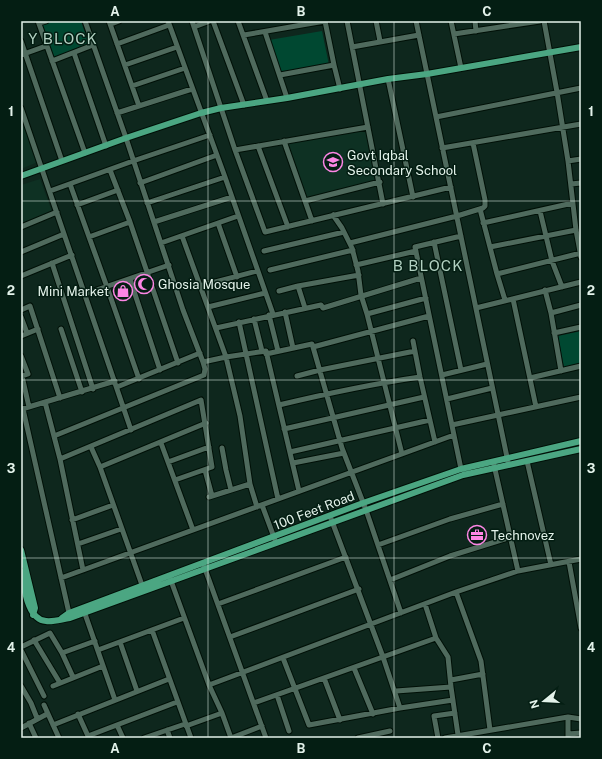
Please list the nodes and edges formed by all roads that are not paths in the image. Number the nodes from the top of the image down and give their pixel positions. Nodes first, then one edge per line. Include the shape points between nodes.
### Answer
1 (46, 21) edge
2 (85, 21) edge
3 (119, 21) edge
4 (192, 21) edge
5 (210, 21) edge
6 (214, 21) edge
7 (238, 21) edge
8 (325, 21) edge
9 (347, 21) edge
10 (376, 21) edge
11 (416, 21) edge
12 (451, 21) edge
13 (475, 21) edge
14 (540, 21) edge
15 (544, 21) edge
16 (38, 22) edge
17 (110, 23) edge
18 (168, 23) edge
19 (194, 27) junction
20 (476, 31) junction
21 (265, 32) junction
22 (454, 34) junction
23 (244, 35) junction
24 (419, 35) junction
25 (21, 41) edge
26 (380, 41) junction
27 (117, 44) junction
28 (93, 45) junction
29 (46, 46) junction
30 (177, 47) junction
31 (352, 47) junction
32 (581, 47) edge
33 (550, 52) junction
34 (74, 53) junction
35 (23, 54) edge
36 (52, 62) junction
37 (125, 65) junction
38 (334, 65) junction
39 (185, 68) junction
40 (461, 68) junction
41 (427, 74) junction
42 (280, 75) junction
43 (388, 79) junction
44 (360, 84) junction
45 (132, 86) junction
46 (581, 88) edge
47 (192, 89) junction
48 (340, 89) junction
49 (557, 92) junction
50 (287, 98) junction
51 (267, 101) junction
52 (244, 105) junction
53 (139, 106) junction
54 (21, 108) edge
55 (221, 108) junction
56 (117, 113) junction
57 (201, 113) junction
58 (436, 117) junction
59 (23, 120) edge
60 (581, 124) edge
61 (368, 127) junction
62 (562, 127) junction
63 (210, 135) junction
64 (126, 138) junction
65 (284, 141) junction
66 (473, 142) junction
67 (106, 146) junction
68 (258, 146) junction
69 (442, 148) junction
70 (235, 150) junction
71 (85, 154) junction
72 (216, 156) junction
73 (581, 159) edge
74 (62, 161) junction
75 (133, 161) junction
76 (568, 161) junction
77 (42, 168) junction
78 (110, 170) junction
79 (21, 176) edge
80 (225, 177) junction
81 (140, 182) junction
82 (380, 182) junction
83 (581, 183) edge
84 (70, 184) junction
85 (571, 184) junction
86 (451, 187) junction
87 (118, 190) junction
88 (50, 191) junction
89 (232, 197) junction
90 (413, 197) junction
91 (305, 201) junction
92 (147, 203) junction
93 (573, 203) junction
94 (383, 204) junction
95 (77, 205) junction
96 (480, 209) junction
97 (540, 211) junction
98 (57, 212) junction
99 (333, 215) junction
100 (238, 216) junction
101 (457, 216) junction
102 (312, 221) junction
103 (130, 222) junction
104 (154, 222) junction
105 (218, 223) junction
106 (483, 223) junction
107 (21, 227) edge
108 (288, 227) junction
109 (576, 230) junction
110 (344, 232) junction
111 (64, 234) junction
112 (182, 236) junction
113 (461, 236) junction
114 (545, 236) junction
115 (89, 237) junction
116 (434, 242) junction
117 (350, 243) junction
118 (161, 244) junction
119 (490, 247) junction
120 (353, 250) junction
121 (264, 251) dead end
122 (416, 251) junction
123 (21, 252) edge
124 (581, 254) edge
125 (72, 255) junction
126 (552, 261) junction
127 (52, 263) junction
128 (168, 265) junction
129 (356, 265) junction
130 (270, 270) dead end
131 (257, 271) junction
132 (147, 273) junction
133 (496, 274) junction
134 (359, 275) junction
135 (21, 276) edge
136 (237, 277) junction
137 (421, 278) junction
138 (130, 279) junction
139 (581, 282) edge
140 (107, 286) junction
141 (200, 286) junction
142 (298, 286) junction
143 (562, 287) junction
144 (545, 290) junction
145 (279, 291) dead end
146 (265, 293) junction
147 (85, 294) junction
148 (361, 295) junction
149 (426, 298) junction
150 (513, 298) junction
151 (505, 300) junction
152 (581, 305) edge
153 (208, 307) junction
154 (305, 308) junction
155 (476, 308) junction
156 (21, 310) edge
157 (285, 312) junction
158 (550, 313) junction
159 (367, 314) junction
160 (271, 315) junction
161 (430, 316) junction
162 (21, 317) edge
163 (254, 319) junction
164 (239, 322) junction
165 (581, 327) edge
166 (216, 328) junction
167 (61, 329) dead end
168 (38, 330) junction
169 (371, 332) junction
170 (27, 333) junction
171 (554, 333) junction
172 (21, 336) edge
173 (413, 341) dead end
174 (313, 347) junction
175 (293, 348) junction
176 (278, 351) junction
177 (414, 351) junction
178 (264, 353) junction
179 (200, 354) junction
180 (246, 354) junction
181 (21, 356) edge
182 (226, 356) junction
183 (378, 359) junction
184 (203, 362) junction
185 (178, 363) junction
186 (487, 364) junction
187 (581, 366) edge
188 (160, 370) junction
189 (320, 370) junction
190 (460, 370) junction
191 (560, 371) junction
192 (442, 375) junction
193 (22, 376) edge
194 (297, 376) dead end
195 (420, 377) junction
196 (530, 378) junction
197 (138, 379) junction
198 (115, 381) junction
199 (384, 382) junction
200 (117, 387) junction
201 (492, 388) junction
202 (93, 389) junction
203 (82, 392) junction
204 (327, 394) junction
205 (424, 397) junction
206 (581, 397) edge
207 (60, 398) junction
208 (447, 399) junction
209 (45, 402) junction
210 (389, 405) junction
211 (279, 406) junction
212 (536, 407) junction
213 (124, 408) junction
214 (24, 409) edge
215 (498, 415) junction
216 (334, 418) junction
217 (430, 420) junction
218 (206, 423) junction
219 (452, 425) junction
220 (395, 427) junction
221 (284, 429) junction
222 (131, 430) junction
223 (454, 435) junction
224 (54, 436) junction
225 (340, 440) junction
226 (581, 441) edge
227 (435, 442) junction
228 (161, 443) junction
229 (91, 447) junction
230 (209, 447) junction
231 (222, 448) dead end
232 (581, 449) edge
233 (290, 452) junction
234 (344, 453) junction
235 (402, 454) junction
236 (507, 458) junction
237 (60, 459) junction
238 (493, 460) junction
239 (527, 461) junction
240 (168, 462) junction
241 (293, 464) junction
242 (509, 465) junction
243 (100, 468) junction
244 (461, 468) junction
245 (495, 468) junction
246 (205, 470) junction
247 (352, 472) junction
248 (175, 480) junction
249 (250, 484) junction
250 (231, 490) junction
251 (300, 491) junction
252 (278, 499) junction
253 (363, 503) junction
254 (503, 504) junction
255 (112, 505) junction
256 (260, 506) junction
257 (366, 510) junction
258 (331, 519) junction
259 (72, 520) junction
260 (121, 529) junction
261 (194, 530) junction
262 (511, 537) junction
263 (275, 540) junction
264 (78, 544) junction
265 (378, 545) junction
266 (21, 550) edge
267 (130, 553) junction
268 (346, 557) junction
269 (581, 560) edge
270 (569, 562) junction
271 (203, 563) junction
272 (551, 565) junction
273 (83, 570) junction
274 (206, 570) junction
275 (518, 571) junction
276 (21, 572) edge
277 (169, 575) junction
278 (60, 578) junction
279 (390, 580) junction
280 (172, 582) junction
281 (142, 585) junction
282 (358, 589) junction
283 (456, 592) junction
284 (578, 596) edge
285 (218, 604) junction
286 (425, 604) junction
287 (84, 611) junction
288 (69, 613) junction
289 (401, 613) junction
290 (33, 615) junction
291 (184, 618) junction
292 (61, 619) junction
293 (370, 625) junction
294 (581, 628) edge
295 (152, 630) junction
296 (230, 637) junction
297 (436, 638) junction
298 (34, 640) junction
299 (95, 641) junction
300 (120, 642) junction
301 (21, 647) edge
302 (21, 650) edge
303 (98, 650) junction
304 (62, 653) junction
305 (383, 657) junction
306 (283, 658) junction
307 (103, 666) junction
308 (354, 668) junction
309 (243, 672) junction
310 (483, 674) junction
311 (73, 677) junction
312 (324, 678) junction
313 (169, 679) junction
314 (451, 680) junction
315 (60, 682) junction
316 (209, 685) junction
317 (21, 686) edge
318 (53, 686) dead end
319 (451, 686) junction
320 (294, 688) junction
321 (137, 691) junction
322 (396, 691) junction
323 (277, 695) junction
324 (44, 696) dead end
325 (115, 700) junction
326 (453, 700) junction
327 (177, 702) junction
328 (254, 703) junction
329 (44, 705) dead end
330 (400, 708) junction
331 (222, 713) junction
332 (455, 713) junction
333 (48, 714) junction
334 (78, 714) junction
335 (373, 714) junction
336 (568, 717) junction
337 (37, 718) junction
338 (581, 719) edge
339 (340, 720) junction
340 (29, 723) junction
341 (117, 724) junction
342 (53, 725) junction
343 (186, 725) junction
344 (262, 726) junction
345 (21, 728) edge
346 (167, 730) junction
347 (490, 730) junction
348 (289, 731) dead end
349 (390, 731) dead end
350 (581, 733) edge
351 (458, 735) junction
352 (471, 736) edge
353 (568, 736) edge
354 (365, 737) edge
355 (36, 738) edge
356 (59, 738) edge
357 (123, 738) edge
358 (147, 738) edge
359 (170, 738) edge
360 (191, 738) edge
361 (231, 738) edge
362 (266, 738) edge
363 (358, 738) edge
364 (438, 738) edge
365 (445, 738) edge

1 - 16 street
2 - 28 street
3 - 17 street
4 - 19 street
5 - 19 street
6 - 52 street
7 - 23 street
8 - 21 street
8 - 38 street
9 - 31 street
10 - 26 street
11 - 24 street
12 - 22 street
13 - 20 street
14 - 20 street
15 - 33 street
16 - 29 street
17 - 27 street
18 - 27 street
18 - 30 street
19 - 55 street
20 - 22 street
21 - 23 street
21 - 42 street
22 - 40 street
23 - 51 street
24 - 26 street
24 - 41 street
25 - 35 street
26 - 31 street
27 - 37 street
28 - 34 street
28 - 56 street
29 - 35 street
29 - 36 street
30 - 37 street
30 - 39 street
31 - 44 street
32 - 33 main road
33 - 40 main road
33 - 49 street
34 - 36 street
34 - 67 street
35 - 74 street
36 - 71 street
37 - 45 street
38 - 42 street
38 - 48 street
39 - 45 street
39 - 47 street
40 - 41 main road
41 - 43 main road
41 - 58 street
42 - 50 street
43 - 44 main road
43 - 90 street
44 - 48 main road
44 - 61 street
45 - 53 street
46 - 49 street
47 - 53 street
47 - 57 street
48 - 50 main road
49 - 58 street
49 - 62 street
50 - 51 main road
51 - 52 main road
52 - 55 main road
53 - 56 street
54 - 59 street
55 - 57 main road
55 - 70 street
56 - 64 street
57 - 63 street
57 - 64 main road
58 - 69 street
59 - 77 street
60 - 62 street
61 - 65 street
61 - 82 street
62 - 66 street
62 - 76 street
63 - 72 street
63 - 75 street
64 - 67 main road
64 - 75 street
65 - 68 street
65 - 91 street
66 - 69 street
66 - 96 street via 485,203
67 - 71 main road
68 - 70 street
68 - 108 street
69 - 86 street
70 - 108 street via 264,232
71 - 74 main road
72 - 80 street
72 - 81 street
73 - 76 street
74 - 77 main road
75 - 78 street
75 - 81 street
76 - 85 street
77 - 79 main road
77 - 88 street
78 - 84 street
78 - 87 street
80 - 89 street
80 - 92 street
81 - 92 street
82 - 91 street
82 - 94 street
83 - 85 street
84 - 88 street
84 - 95 street
85 - 93 street
86 - 90 street
86 - 101 street
87 - 95 street
87 - 103 street
88 - 98 street
89 - 100 street
89 - 104 street
90 - 94 street
91 - 102 street
92 - 104 street
93 - 97 street
93 - 109 street
94 - 99 street
95 - 115 street
96 - 101 street
96 - 106 street
97 - 106 street
97 - 114 street
98 - 107 street
98 - 111 street
99 - 102 street
99 - 110 street
100 - 105 street
100 - 131 street
101 - 113 street
101 - 117 street
102 - 108 street
103 - 115 street
103 - 132 street
104 - 118 street
105 - 112 street
105 - 136 street
106 - 119 street
109 - 114 street
109 - 124 street
110 - 117 street
110 - 121 street
111 - 123 street
111 - 125 street
112 - 118 street
112 - 141 street
113 - 116 street
113 - 155 street
114 - 119 street
114 - 126 street
115 - 140 street
116 - 122 street via 415,247
116 - 190 street
117 - 120 street
118 - 128 street
119 - 133 street
120 - 129 street
120 - 130 street
122 - 129 street
122 - 137 street
124 - 126 street
125 - 127 street
125 - 147 street
126 - 133 street
126 - 143 street
127 - 135 street
127 - 202 street
128 - 132 street
128 - 179 street
129 - 134 street
131 - 136 street
131 - 146 street
132 - 138 street
132 - 185 street
133 - 151 street
134 - 142 street
134 - 148 street
136 - 141 street
137 - 148 street
137 - 149 street
138 - 140 street
138 - 188 street
139 - 143 street
140 - 147 street
140 - 197 street
141 - 153 street
142 - 145 street
142 - 154 street
143 - 144 street
144 - 150 street
144 - 158 street
146 - 153 street
146 - 160 street
147 - 198 street
148 - 154 street via 322,308 321,305
148 - 159 street
149 - 159 street
149 - 161 street
150 - 151 street
150 - 196 street
151 - 155 street
152 - 158 street
153 - 166 street
154 - 157 street
155 - 186 street
156 - 168 street via 30,306
157 - 160 street
157 - 175 street
158 - 171 street
159 - 169 street
160 - 163 street
160 - 176 street
161 - 169 street
161 - 192 street
162 - 170 street
163 - 164 street
163 - 178 street
164 - 166 street
164 - 180 street
165 - 171 street
166 - 182 street
167 - 203 street
168 - 170 street
168 - 207 street
169 - 174 street
169 - 183 street
170 - 172 street
171 - 191 street
173 - 177 street
174 - 175 street via 312,344
174 - 189 street
175 - 176 street
176 - 178 street
177 - 183 street
177 - 195 street
178 - 180 street
178 - 211 street
179 - 184 street
179 - 185 street
180 - 182 street
180 - 252 street
181 - 193 street via 28,374
182 - 184 street
182 - 249 street via 240,416
183 - 189 street
183 - 199 street
184 - 213 street via 204,375
185 - 188 street
186 - 190 street
186 - 201 street
187 - 191 street
188 - 197 street
189 - 194 street
189 - 204 street
190 - 192 street
191 - 196 street
192 - 208 street
193 - 214 street
195 - 199 street
195 - 205 street
196 - 212 street
197 - 200 street
198 - 200 street
198 - 202 street
199 - 204 street
199 - 210 street
200 - 213 street
201 - 208 street
201 - 215 street
202 - 203 street
203 - 207 street
204 - 211 street
204 - 216 street
205 - 210 street
205 - 217 street
206 - 212 street
207 - 209 street
208 - 219 street
209 - 214 street
209 - 224 street
210 - 216 street
210 - 220 street
211 - 221 street
212 - 215 street
213 - 222 street
213 - 224 street
214 - 278 street
215 - 219 street
215 - 236 street
216 - 221 street
216 - 225 street
217 - 220 street
217 - 227 street
218 - 222 street via 201,400
218 - 228 street
218 - 230 street
219 - 223 street
220 - 225 street
220 - 235 street
221 - 233 street
222 - 229 street
223 - 227 street
223 - 244 street
224 - 237 street
225 - 233 street
225 - 234 street
226 - 236 main road, 100 Feet Road
227 - 235 street
228 - 240 street
228 - 243 street
229 - 237 street
229 - 243 street
230 - 240 street
230 - 246 street via 212,468
231 - 250 street
232 - 239 main road, 100 Feet Road
233 - 241 street
234 - 241 street
234 - 247 street
235 - 247 street
236 - 238 main road, 100 Feet Road
236 - 242 street
237 - 259 street
238 - 244 main road, 100 Feet Road
238 - 245 street
239 - 242 main road, 100 Feet Road
239 - 272 street
240 - 248 street
241 - 251 street
242 - 245 main road, 100 Feet Road
243 - 255 street
244 - 253 main road, 100 Feet Road
245 - 254 street
245 - 257 main road, 100 Feet Road via 462,476
246 - 248 street
246 - 250 street via 211,497
247 - 251 street
247 - 253 street
248 - 261 street
249 - 250 street
249 - 256 street
251 - 252 street
252 - 256 street
253 - 257 street
253 - 258 main road, 100 Feet Road
254 - 262 street
254 - 265 street via 450,519
255 - 259 street
255 - 260 street
256 - 261 street
256 - 263 street
257 - 258 main road, 100 Feet Road
257 - 265 street
258 - 263 main road, 100 Feet Road
258 - 268 street
259 - 264 street
260 - 264 street
260 - 267 street
261 - 267 street
262 - 275 street
262 - 279 street via 450,556
263 - 271 main road, 100 Feet Road
263 - 274 main road, 100 Feet Road
264 - 273 street
265 - 279 street
266 - 290 main road via 35,608
267 - 273 street
267 - 281 street
268 - 282 street
268 - 285 street
269 - 270 street
270 - 272 street
270 - 284 street
271 - 274 street
271 - 277 main road, 100 Feet Road
272 - 275 street
273 - 278 street
274 - 280 main road, 100 Feet Road
274 - 285 street
275 - 283 street
276 - 290 main road
277 - 280 street
277 - 281 main road, 100 Feet Road
278 - 288 street
279 - 289 street
280 - 287 main road, 100 Feet Road
280 - 291 street
281 - 287 main road, 100 Feet Road
282 - 293 street
282 - 296 street
283 - 286 street
283 - 310 street via 481,661
284 - 294 street
285 - 296 street
286 - 289 street
286 - 297 street
287 - 288 main road, 100 Feet Road
287 - 292 main road, 100 Feet Road via 70,618
287 - 299 street
288 - 292 main road, 100 Feet Road
289 - 293 street
290 - 292 main road, 100 Feet Road via 45,622
291 - 295 street
291 - 316 street
293 - 305 street
293 - 306 street
295 - 300 street
295 - 313 street
296 - 309 street
297 - 305 street
297 - 314 street via 448,657
298 - 301 street
298 - 304 street via 50,633
298 - 315 street
299 - 303 street
299 - 304 street
300 - 303 street
300 - 321 street
302 - 324 street
303 - 307 street
304 - 311 street
305 - 308 street
305 - 322 street
306 - 309 street
306 - 320 street
307 - 311 street
307 - 325 street
308 - 312 street
308 - 335 street
309 - 316 street
309 - 328 street
310 - 314 street
310 - 347 street
311 - 315 street
312 - 320 street
312 - 339 street
313 - 321 street
313 - 327 street
314 - 319 street
315 - 318 street
316 - 331 street
317 - 337 street
319 - 322 street
319 - 326 street
320 - 323 street
320 - 339 street via 309,725
321 - 325 street
322 - 330 street
323 - 328 street
323 - 348 street
325 - 334 street
326 - 330 street
326 - 332 street
327 - 341 street
327 - 343 street
328 - 344 street
329 - 333 street
330 - 335 street
331 - 343 street
331 - 361 street
332 - 351 street
332 - 364 street via 434,716
333 - 337 street
333 - 342 street
334 - 341 street via 88,736
334 - 342 street
335 - 339 street
336 - 338 street
336 - 347 street
336 - 353 street
337 - 340 street
340 - 345 street
340 - 355 street
341 - 357 street
342 - 356 street
343 - 346 street
343 - 360 street
344 - 361 street
344 - 362 street
346 - 358 street
346 - 359 street
347 - 352 street
349 - 354 street
350 - 353 street
351 - 352 street
351 - 365 street
354 - 363 street

